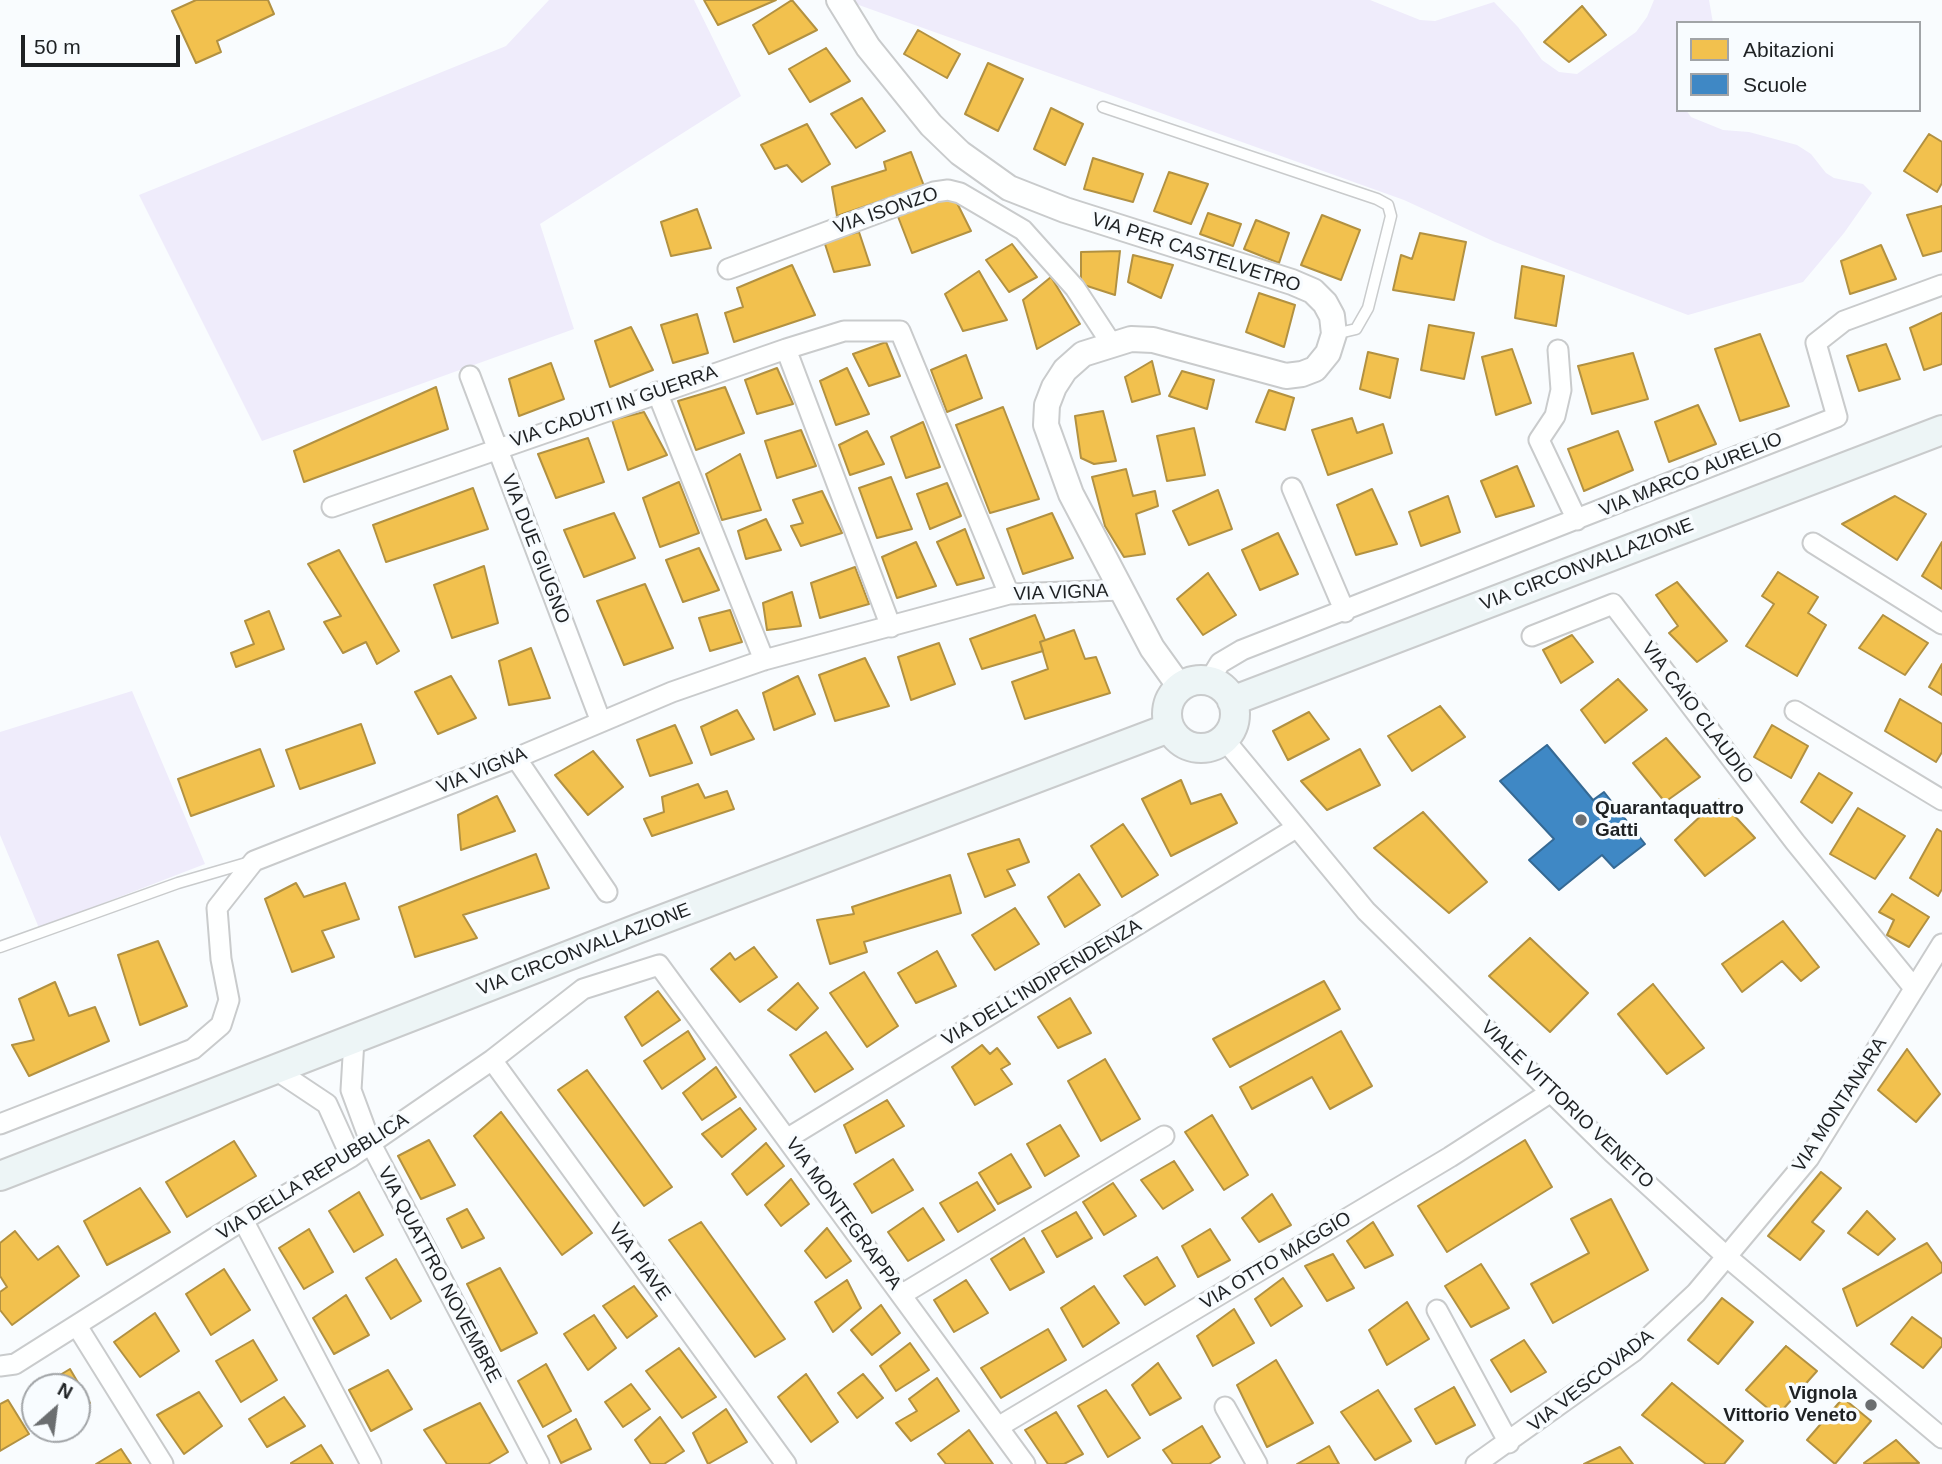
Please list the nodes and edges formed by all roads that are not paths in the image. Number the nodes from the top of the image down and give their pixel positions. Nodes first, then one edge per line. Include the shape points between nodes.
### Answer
1 (839, 0) edge
2 (1103, 107) dead end
3 (728, 269) dead end
4 (1942, 285) edge
5 (1334, 334) junction
6 (1111, 343) junction
7 (786, 349) junction
8 (1558, 350) dead end
9 (470, 376) dead end
10 (657, 392) junction
11 (1942, 430) edge
12 (497, 447) junction
13 (1292, 488) dead end
14 (332, 506) dead end
15 (1577, 520) junction
16 (1814, 543) dead end
17 (1122, 590) junction
18 (1009, 594) junction
19 (1345, 612) junction
20 (1942, 624) edge
21 (891, 627) junction
22 (1532, 636) dead end
23 (764, 660) junction
24 (1209, 681) junction
25 (1180, 687) junction
26 (1232, 701) junction
27 (1795, 711) dead end
28 (601, 722) junction
29 (1169, 728) junction
30 (1224, 739) junction
31 (516, 758) junction
32 (1942, 800) edge
33 (1296, 828) junction
34 (254, 861) junction
35 (607, 892) dead end
36 (1942, 944) edge
37 (0, 947) edge
38 (659, 965) joint
39 (1914, 988) junction
40 (354, 1040) junction
41 (492, 1060) junction
42 (276, 1070) junction
43 (1551, 1091) junction
44 (0, 1124) edge
45 (1164, 1136) dead end
46 (788, 1138) junction
47 (371, 1144) junction
48 (351, 1157) junction
49 (0, 1177) edge
50 (243, 1220) junction
51 (1727, 1257) junction
52 (901, 1296) junction
53 (1437, 1310) dead end
54 (77, 1326) junction
55 (5, 1368) edge
56 (1224, 1407) dead end
57 (998, 1427) junction
58 (1942, 1438) edge
59 (1509, 1443) junction
60 (163, 1464) edge
61 (371, 1464) edge
62 (539, 1464) edge
63 (786, 1464) edge
64 (1026, 1464) edge
65 (1257, 1464) edge
66 (1476, 1464) edge

1 - 5 street, VIA PER CASTELVETRO via 868,47 931,125 960,153 1009,188 1292,282 1325,303
2 - 5 lane via 1388,205 1391,216 1368,308 1356,329
3 - 6 street, VIA ISONZO via 948,190 1023,230 1075,288
4 - 15 street, VIA MARCO AURELIO via 1844,321 1816,343 1837,416
5 - 6 street via 1328,353 1315,369 1286,376 1153,340
6 - 17 street via 1083,354 1065,370 1047,405 1046,425 1071,494
7 - 10 street, VIA CADUTI IN GUERRA
7 - 18 street, VIA CADUTI IN GUERRA via 844,331 900,331
7 - 21 street
8 - 15 street via 1561,390 1555,416 1539,440
9 - 12 street, VIA DUE GIUGNO
10 - 12 street, VIA CADUTI IN GUERRA
10 - 23 street
11 - 26 main road, VIA CIRCONVALLAZIONE
12 - 14 street, VIA CADUTI IN GUERRA
12 - 28 street, VIA DUE GIUGNO
13 - 19 street
15 - 19 street, VIA MARCO AURELIO
16 - 20 street
17 - 18 street, VIA VIGNA
17 - 25 street via 1152,648
18 - 21 street, VIA VIGNA
19 - 24 street, VIA MARCO AURELIO via 1242,650 1220,663
21 - 23 street, VIA VIGNA
22 - 39 street, VIA CAIO CLAUDIO via 1613,604 1795,842
23 - 28 street, VIA VIGNA
24 - 25 main road
24 - 26 main road via 1223,688
25 - 29 main road via 1168,706
26 - 30 main road via 1233,725
27 - 32 street
28 - 31 street, VIA VIGNA
29 - 30 main road via 1179,741 1194,748 1210,747
29 - 40 main road, VIA CIRCONVALLAZIONE
30 - 33 street, VIALE VITTORIO VENETO
31 - 34 street, VIA VIGNA
31 - 35 street
33 - 43 street, VIALE VITTORIO VENETO via 1366,911
33 - 46 street, VIA DELL'INDIPENDENZA
34 - 37 lane via 178,883
34 - 44 street via 217,908 220,959 229,1000 222,1025 194,1049
36 - 39 street, VIA MONTANARA
38 - 41 street, VIA DELLA REPUBBLICA via 583,989
38 - 46 street, VIA MONTEGRAPPA
39 - 51 street, VIA MONTANARA via 1809,1158
40 - 42 main road, VIA CIRCONVALLAZIONE
40 - 47 street, VIA QUATTRO NOVEMBRE via 351,1090
41 - 47 street, VIA DELLA REPUBBLICA
41 - 63 street, VIA PIAVE
42 - 48 street via 327,1104
42 - 49 main road, VIA CIRCONVALLAZIONE
43 - 51 street, VIALE VITTORIO VENETO
43 - 57 street, VIA OTTO MAGGIO via 1438,1164
45 - 52 street
46 - 52 street, VIA MONTEGRAPPA
47 - 48 street, VIA DELLA REPUBBLICA
47 - 62 street, VIA QUATTRO NOVEMBRE
48 - 50 street, VIA DELLA REPUBBLICA
50 - 54 street, VIA DELLA REPUBBLICA
50 - 61 street
51 - 58 street, VIALE VITTORIO VENETO
51 - 59 street, VIA VESCOVADA via 1633,1352
52 - 57 street, VIA MONTEGRAPPA
53 - 59 street
54 - 55 street, VIA DELLA REPUBBLICA
54 - 60 street
56 - 65 street
57 - 64 street, VIA MONTEGRAPPA
59 - 66 street, VIA VESCOVADA

